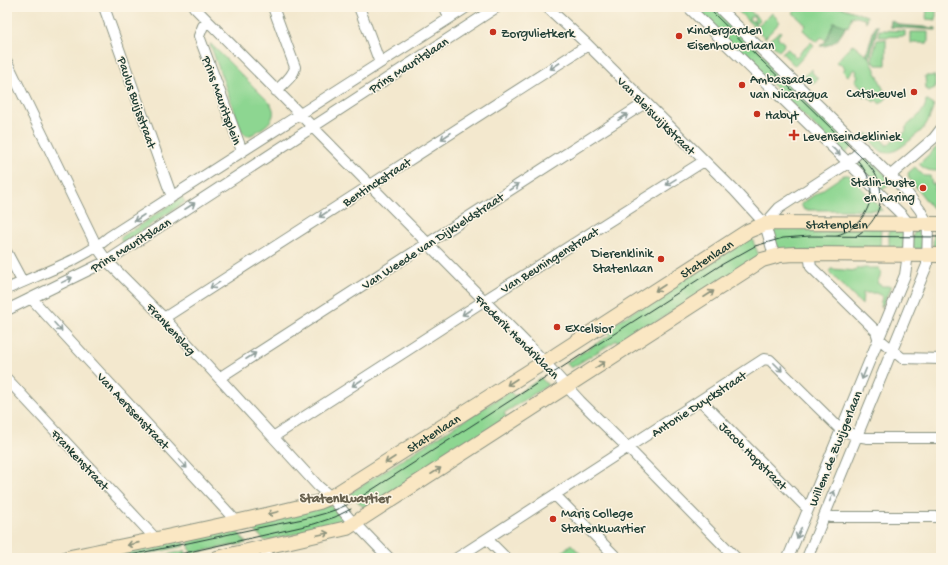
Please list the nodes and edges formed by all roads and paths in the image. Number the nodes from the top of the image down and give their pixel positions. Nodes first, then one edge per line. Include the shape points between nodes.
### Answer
1 (104, 7) edge
2 (194, 7) edge
3 (273, 7) edge
4 (359, 7) edge
5 (445, 7) edge
6 (467, 7) edge
7 (497, 7) edge
8 (547, 7) edge
9 (688, 7) edge
10 (718, 7) edge
11 (449, 18) junction
12 (208, 21) junction
13 (588, 45) junction
14 (7, 62) edge
15 (380, 63) junction
16 (276, 91) junction
17 (645, 103) junction
18 (300, 114) junction
19 (312, 126) junction
20 (941, 129) edge
21 (863, 148) junction
22 (242, 151) junction
23 (704, 161) junction
24 (848, 163) junction
25 (891, 175) junction
26 (370, 185) junction
27 (172, 196) junction
28 (765, 224) junction
29 (909, 224) junction
30 (934, 224) edge
31 (427, 243) junction
32 (97, 247) junction
33 (7, 253) edge
34 (809, 254) junction
35 (908, 254) junction
36 (934, 255) edge
37 (774, 256) junction
38 (106, 261) junction
39 (22, 282) junction
40 (7, 288) edge
41 (31, 298) junction
42 (484, 301) junction
43 (7, 310) edge
44 (164, 318) junction
45 (878, 338) junction
46 (893, 349) junction
47 (941, 359) edge
48 (545, 362) junction
49 (219, 378) junction
50 (7, 379) edge
51 (567, 386) junction
52 (701, 401) junction
53 (841, 430) junction
54 (857, 436) junction
55 (273, 437) junction
56 (941, 438) edge
57 (628, 448) junction
58 (555, 495) junction
59 (331, 497) junction
60 (808, 509) junction
61 (824, 516) junction
62 (941, 518) edge
63 (237, 522) junction
64 (354, 524) junction
65 (155, 538) junction
66 (487, 539) junction
67 (266, 553) edge
68 (67, 558) edge
69 (217, 558) edge
70 (390, 558) edge
71 (457, 558) edge
72 (506, 558) edge
73 (616, 558) edge
74 (736, 558) edge
75 (788, 558) edge
76 (807, 558) edge

1 - 27 street, Paulus Buijsstraat
2 - 12 street, Prins Mauritsplein
3 - 16 street via 295,67 292,75
4 - 15 street
5 - 11 street
6 - 11 street, Prins Mauritslaan
7 - 19 street, Prins Mauritslaan
8 - 13 street, Van Bleiswijkstraat
9 -> 24 street
10 - 21 street
11 - 15 street, Prins Mauritslaan
12 - 16 street, Prins Mauritsplein
12 - 22 street, Prins Mauritsplein via 199,36
13 - 17 street, Van Bleiswijkstraat
13 -> 26 street, Bentinckstraat
14 - 32 street, Frankenslag
15 - 18 street, Prins Mauritslaan
16 - 18 street, Prins Mauritsplein
17 - 23 street, Van Bleiswijkstraat
31 -> 17 street, Van Weede van Dijkveldstraat
18 - 19 street, Frederik Hendriklaan
18 - 22 street, Prins Mauritsplein
19 - 26 street, Frederik Hendriklaan
38 -> 19 street, Prins Mauritslaan
20 - 25 street
21 - 24 street
21 - 25 street
22 - 27 street, Prins Mauritslaan
23 - 28 street, Van Bleiswijkstraat
23 -> 42 street, Van Beuningenstraat
24 - 28 street via 779,208
24 - 29 street
25 - 30 street
26 - 31 street, Frederik Hendriklaan
26 -> 44 street, Bentinckstraat
27 -> 32 street, Prins Mauritslaan
28 - 29 street, Statenplein
28 - 37 street
28 -> 48 street, Statenlaan via 748,231
29 - 30 street, Statenplein
29 - 35 street
30 - 36 street
31 - 42 street, Frederik Hendriklaan
49 -> 31 street, Van Weede van Dijkveldstraat
32 - 38 street, Frankenslag
32 - 39 street, Prins Mauritslaan
33 - 39 street
34 - 35 street
34 - 37 street
34 - 45 street via 811,267 876,331
35 - 36 street
35 - 45 street via 905,275
36 - 46 street via 927,265
51 -> 37 street via 752,266
41 -> 38 street, Prins Mauritslaan
38 - 44 street, Frankenslag
39 - 40 street, Prins Mauritslaan
41 - 43 street, Prins Mauritslaan
41 -> 63 street, Van Aerssenstraat
42 - 48 street, Frederik Hendriklaan
42 -> 55 street, Van Beuningenstraat
44 - 49 street, Frankenslag
45 - 46 street
45 -> 53 street, Willem de Zwijgerlaan
46 - 47 street via 902,358
46 - 54 street, Willem de Zwijgerlaan
48 - 51 street, Frederik Hendriklaan
48 -> 59 street, Statenlaan
49 - 55 street, Frankenslag
50 - 65 street, Frankenstraat
51 - 57 street, Frederik Hendriklaan
64 -> 51 street
52 -> 53 street, Antonie Duyckstraat via 764,359 770,360
52 - 57 street, Antonie Duyckstraat
52 - 60 street, Jacob Hopstraat
53 - 54 street, Antonie Duyckstraat
53 - 60 street, Willem de Zwijgerlaan
54 - 56 street, Antonie Duyckstraat
61 -> 54 street, Willem de Zwijgerlaan
55 - 59 street, Frankenslag
57 - 58 street, Antonie Duyckstraat
57 - 74 street, Frederik Hendriklaan
58 - 66 street, Antonie Duyckstraat
58 - 73 street
59 -> 63 street, Statenlaan
59 - 64 street, Frankenslag
60 -> 75 street, Willem de Zwijgerlaan
61 - 62 street
61 - 76 street, Willem de Zwijgerlaan
63 - 65 street, Statenlaan
67 -> 64 street
64 - 70 street, Frankenslag
65 -> 68 street, Statenlaan
66 - 71 street, Antonie Duyckstraat
66 - 72 street
67 - 69 street

